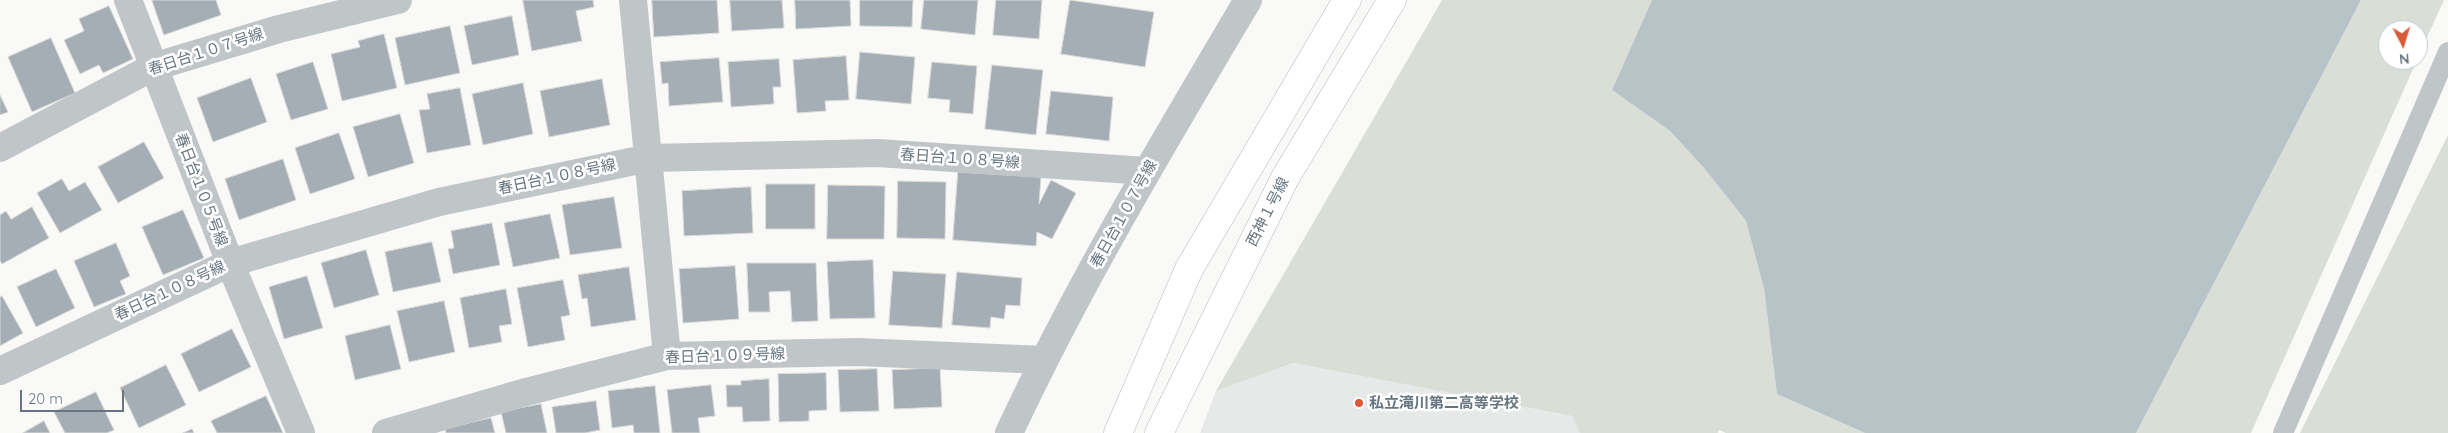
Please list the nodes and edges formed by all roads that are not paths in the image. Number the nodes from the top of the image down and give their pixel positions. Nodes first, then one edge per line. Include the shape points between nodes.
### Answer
1 (128, 0) edge
2 (398, 0) edge
3 (633, 0) edge
4 (1248, 0) edge
5 (1347, 0) edge
6 (1392, 0) edge
7 (2448, 52) edge
8 (153, 67) junction
9 (0, 148) edge
10 (649, 158) junction
11 (1147, 171) junction
12 (230, 262) junction
13 (667, 356) junction
14 (1043, 360) junction
15 (0, 370) edge
16 (301, 433) edge
17 (386, 433) edge
18 (1009, 433) edge
19 (1118, 433) edge
20 (1159, 433) edge
21 (2283, 433) edge

1 - 8 street, 春日台１０５号線
2 - 8 street, 春日台１０７号線 via 279,28
3 - 10 street
4 - 11 street, 春日台１０７号線
5 - 19 street via 1189,269
6 - 20 street, 西神１号線 via 1285,178
7 - 21 lane
8 - 9 street, 春日台１０７号線
8 - 12 street, 春日台１０５号線
10 - 11 street, 春日台１０８号線 via 878,153
10 - 12 street, 春日台１０８号線 via 439,202
10 - 13 street
11 - 14 street, 春日台１０７号線
12 - 15 street, 春日台１０８号線
12 - 16 street, 春日台１０５号線
13 - 14 street, 春日台１０９号線 via 858,352
13 - 17 street, 春日台１０９号線 via 526,392
14 - 18 street, 春日台１０７号線

